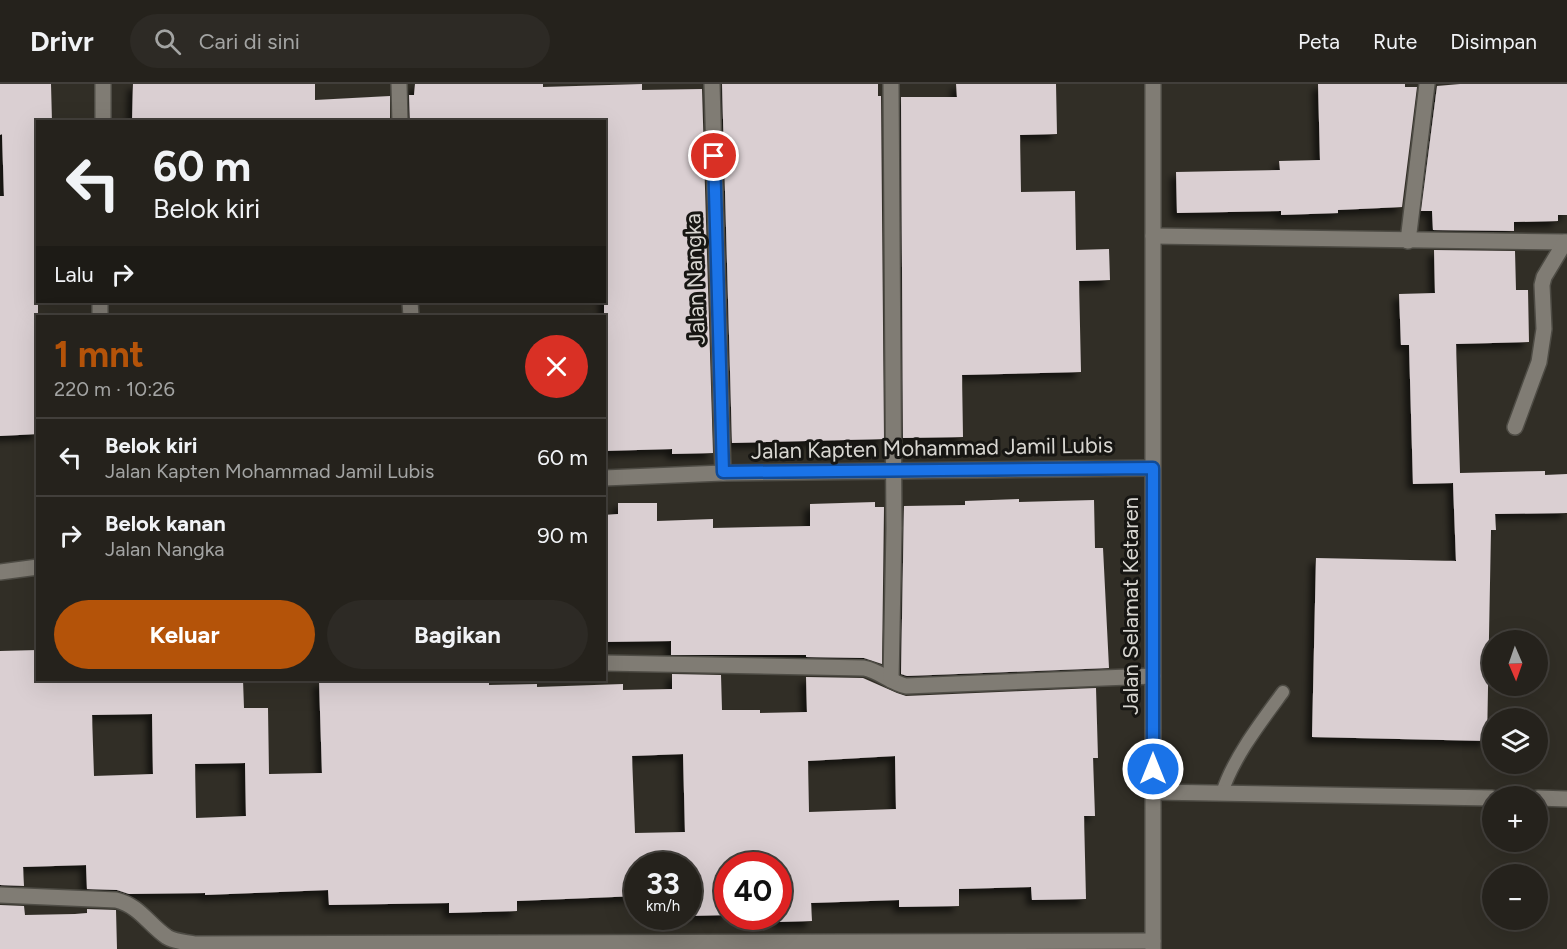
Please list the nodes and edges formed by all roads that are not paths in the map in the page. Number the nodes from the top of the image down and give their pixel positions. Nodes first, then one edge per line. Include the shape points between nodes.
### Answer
1 (103, 84) edge
2 (399, 84) edge
3 (712, 84) edge
4 (891, 84) edge
5 (1153, 84) edge
6 (1427, 84) edge
7 (103, 120) edge
8 (400, 120) edge
9 (1153, 236) junction
10 (1408, 241) junction
11 (1566, 242) edge
12 (1515, 427) dead end
13 (1153, 468) junction
14 (894, 471) junction
15 (723, 472) junction
16 (606, 478) edge
17 (36, 567) edge
18 (0, 572) edge
19 (606, 663) edge
20 (1153, 676) junction
21 (891, 680) junction
22 (1283, 692) dead end
23 (1153, 792) junction
24 (1222, 793) junction
25 (1482, 798) edge
26 (1548, 798) edge
27 (1567, 799) edge
28 (0, 895) edge
29 (1153, 945) edge

1 - 7 street
2 - 8 street
3 - 15 street, Jalan Nangka
4 - 14 street
5 - 9 street, Jalan Selamat Ketaren
6 - 10 street
9 - 10 street
9 - 13 street, Jalan Selamat Ketaren
10 - 11 street
11 - 12 street via 1544,277 1544,329 1539,363
13 - 14 street, Jalan Kapten Mohammad Jamil Lubis
13 - 20 street, Jalan Selamat Ketaren
14 - 15 street, Jalan Kapten Mohammad Jamil Lubis
14 - 21 street
15 - 16 street, Jalan Kapten Mohammad Jamil Lubis
17 - 18 street
19 - 21 street via 864,668
20 - 21 street via 916,686
20 - 23 street, Jalan Selamat Ketaren
22 - 24 lane via 1248,743
23 - 24 street
23 - 29 street, Jalan Selamat Ketaren
24 - 25 street
26 - 27 street
28 - 29 street via 128,903 169,938 195,944

